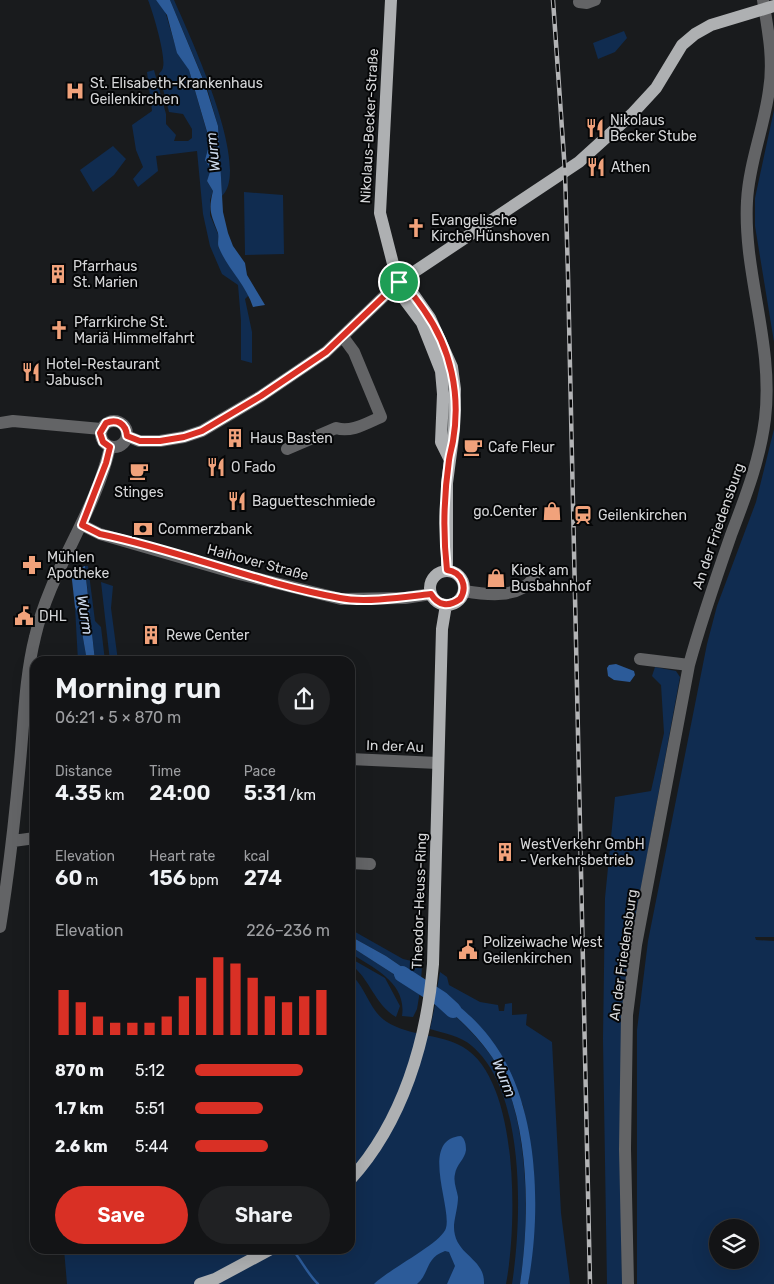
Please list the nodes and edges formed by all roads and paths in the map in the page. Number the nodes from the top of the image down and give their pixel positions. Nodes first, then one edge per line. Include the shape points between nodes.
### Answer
1 (391, 0) edge
2 (595, 0) edge
3 (579, 2) dead end
4 (767, 5) edge
5 (399, 282) junction
6 (343, 337) junction
7 (0, 423) edge
8 (102, 429) junction
9 (127, 436) junction
10 (110, 447) junction
11 (286, 449) dead end
12 (82, 525) junction
13 (447, 570) junction
14 (534, 578) dead end
15 (464, 591) junction
16 (431, 594) junction
17 (446, 605) junction
18 (31, 656) edge
19 (640, 659) dead end
20 (689, 665) junction
21 (30, 667) edge
22 (355, 759) edge
23 (438, 763) junction
24 (30, 839) edge
25 (12, 841) junction
26 (355, 863) edge
27 (370, 864) dead end
28 (4, 879) edge
29 (0, 927) edge
30 (355, 1173) edge
31 (261, 1254) edge
32 (200, 1284) edge
33 (628, 1284) edge

1 - 5 main road, Nikolaus-Becker-Straße via 380,213
2 - 3 street
4 - 5 main road via 695,34 682,45 656,88 579,162
4 - 20 street, An der Friedensburg via 771,51 769,90 751,167 746,213 766,361 765,419 746,498
5 - 6 street
5 - 13 main road via 409,288 430,318 452,367 454,430 449,458
6 - 9 street via 277,385 192,435 145,442
6 - 11 street via 354,352 381,417 343,431 336,428
7 - 8 street via 14,421
8 - 9 street via 110,421 118,421 124,426
8 - 10 street via 103,442
9 - 10 street via 121,445
10 - 12 street
12 - 16 street, Haihover Straße via 100,534 235,573 341,599
12 - 18 street via 49,591
13 - 15 main road via 462,578
13 - 16 main road via 433,578
14 - 15 street via 520,590 496,594
15 - 17 main road via 460,599
16 - 17 main road via 439,603
17 - 23 main road, Theodor-Heuss-Ring via 442,629
19 - 20 street
20 - 33 street, An der Friedensburg via 636,945 627,1015 625,1150
21 - 25 street
22 - 23 street, In der Au
23 - 30 main road, Theodor-Heuss-Ring via 432,973 428,1009 419,1051 393,1115
24 - 25 street
25 - 28 street
26 - 27 street
28 - 29 street
31 - 32 main road

